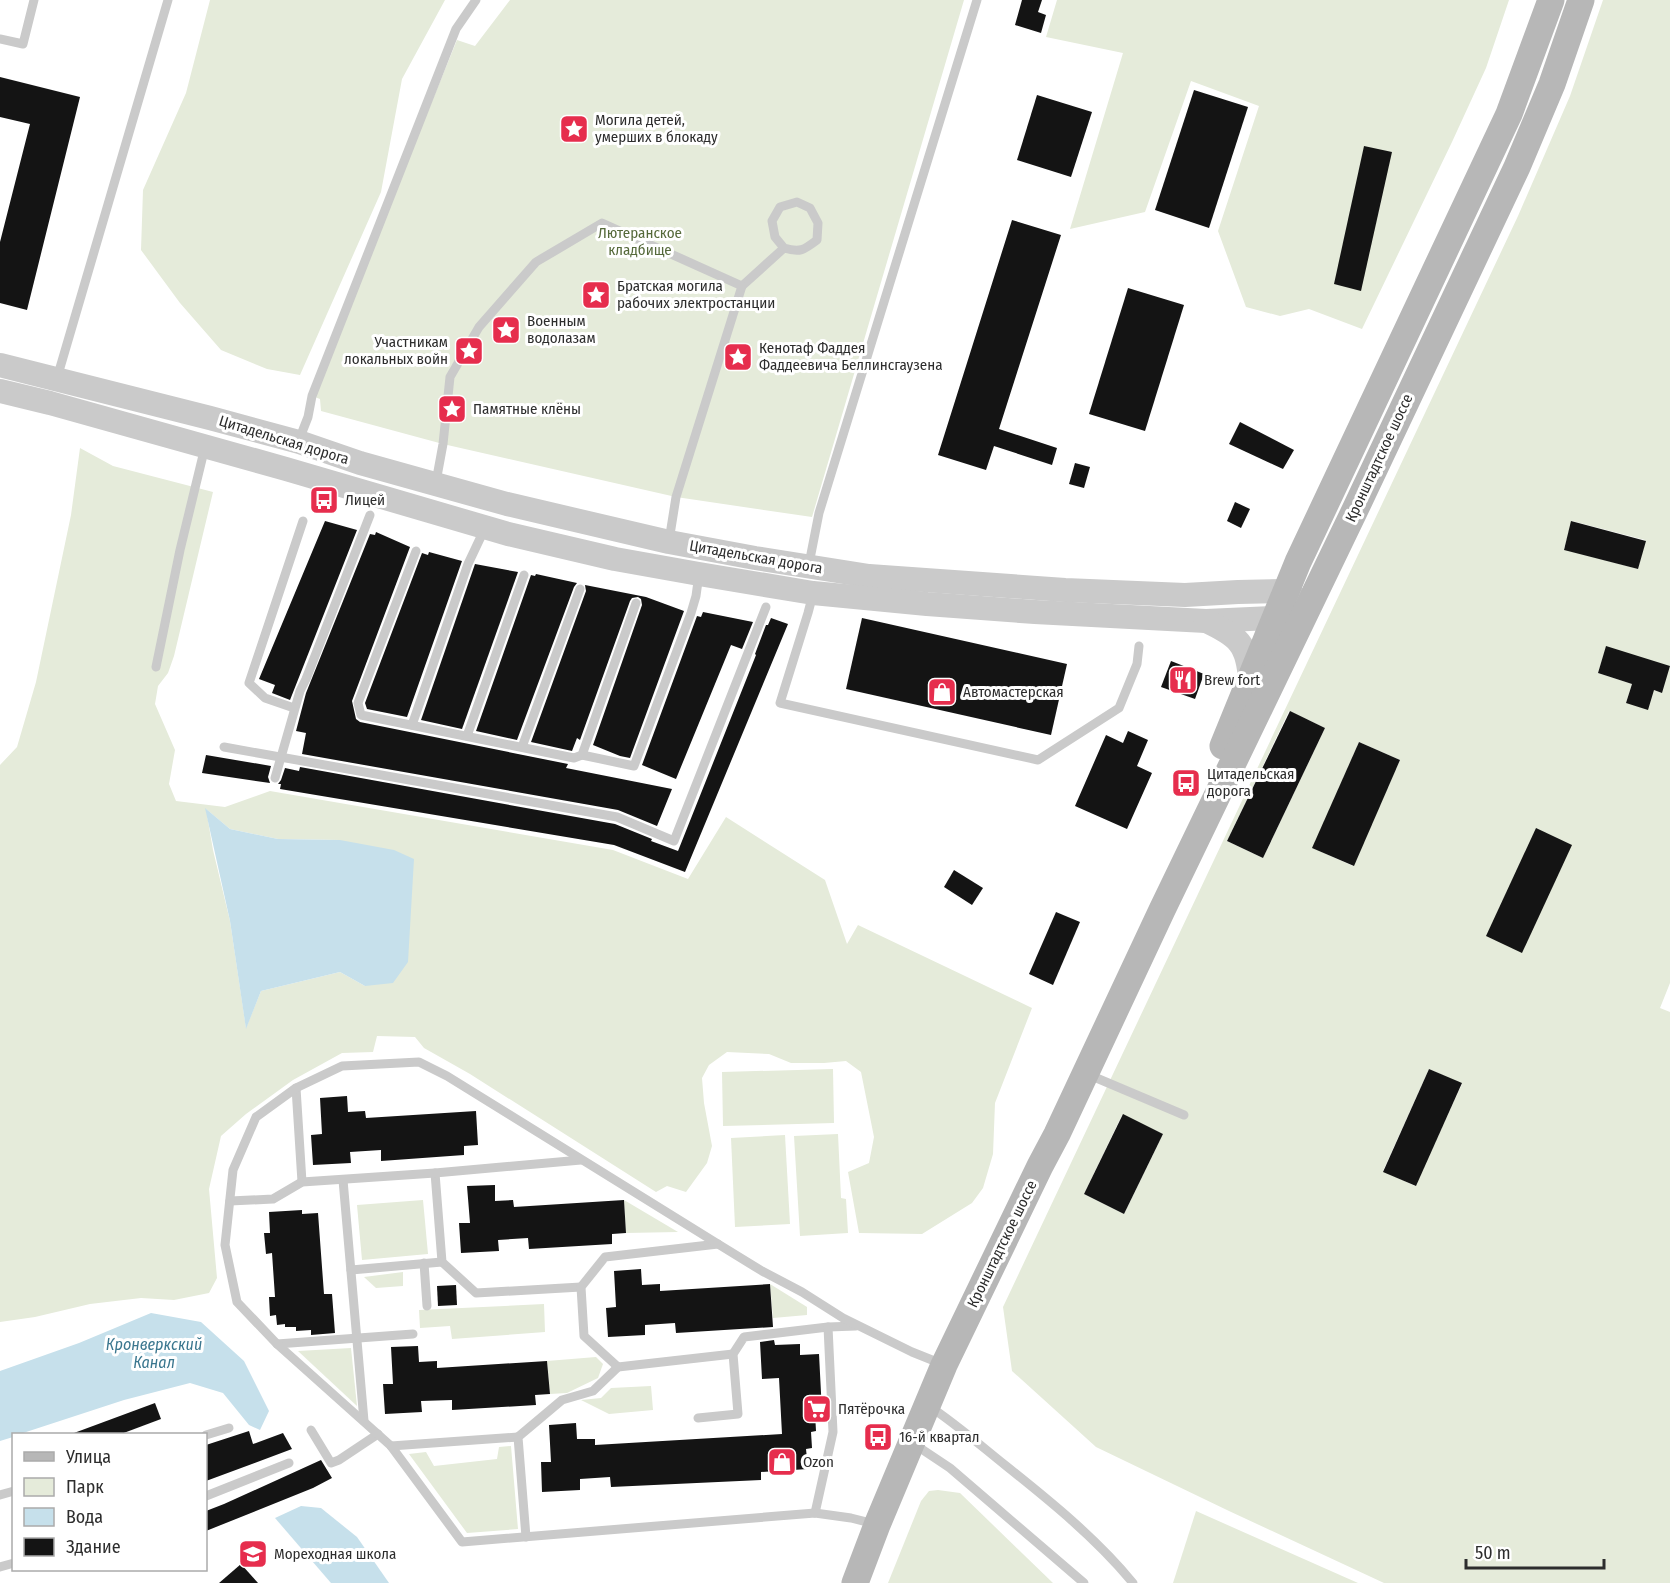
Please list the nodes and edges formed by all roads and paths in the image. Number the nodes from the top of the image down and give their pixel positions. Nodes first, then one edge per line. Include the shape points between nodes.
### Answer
1 (34, 0) edge
2 (168, 0) edge
3 (476, 0) edge
4 (978, 0) edge
5 (1551, 0) edge
6 (1581, 0) edge
7 (0, 39) edge
8 (784, 248) junction
9 (742, 286) junction
10 (0, 365) edge
11 (0, 391) edge
12 (53, 391) junction
13 (299, 442) junction
14 (205, 447) junction
15 (435, 484) junction
16 (370, 515) dead end
17 (303, 521) dead end
18 (485, 528) junction
19 (669, 542) junction
20 (416, 551) dead end
21 (809, 567) junction
22 (699, 574) junction
23 (524, 575) dead end
24 (580, 589) dead end
25 (1285, 591) junction
26 (813, 593) junction
27 (636, 603) dead end
28 (1308, 606) junction
29 (766, 607) dead end
30 (1274, 618) junction
31 (1206, 621) junction
32 (1139, 646) dead end
33 (156, 667) dead end
34 (1250, 680) junction
35 (294, 708) junction
36 (412, 725) junction
37 (467, 736) junction
38 (224, 747) dead end
39 (522, 747) junction
40 (582, 755) junction
41 (280, 758) junction
42 (275, 778) dead end
43 (1162, 910) junction
44 (1084, 1073) junction
45 (296, 1088) junction
46 (1184, 1115) dead end
47 (581, 1160) junction
48 (435, 1173) junction
49 (343, 1180) junction
50 (302, 1182) junction
51 (230, 1201) junction
52 (718, 1244) junction
53 (442, 1262) junction
54 (424, 1263) junction
55 (351, 1270) junction
56 (581, 1287) junction
57 (427, 1306) dead end
58 (858, 1325) junction
59 (828, 1327) junction
60 (413, 1334) dead end
61 (357, 1338) junction
62 (278, 1344) junction
63 (733, 1354) junction
64 (944, 1365) junction
65 (618, 1366) junction
66 (927, 1405) junction
67 (698, 1418) dead end
68 (364, 1421) junction
69 (229, 1428) dead end
70 (312, 1430) dead end
71 (378, 1434) junction
72 (207, 1435) edge
73 (518, 1437) junction
74 (912, 1443) junction
75 (391, 1446) junction
76 (289, 1463) dead end
77 (207, 1496) edge
78 (814, 1513) junction
79 (877, 1525) junction
80 (526, 1537) junction
81 (855, 1583) edge
82 (1084, 1583) edge
83 (1133, 1583) edge

1 - 7 lane via 23,44
2 - 12 lane
3 - 13 lane via 456,29 312,396
4 - 21 lane via 819,513
5 - 25 main road, Кронштадтское шоссе via 1491,155
6 - 28 main road, Кронштадтское шоссе via 1517,167
8 - 8 lane via 804,250 817,240 818,223 810,208 796,202 780,207 772,221 775,237
8 - 9 lane
9 - 15 lane via 602,223 536,262 478,327 450,377
9 - 19 lane via 676,497
10 - 12 street, Цитадельская дорога
11 - 12 street, Цитадельская дорога
12 - 13 street, Цитадельская дорога via 210,418
12 - 14 street, Цитадельская дорога
13 - 15 street, Цитадельская дорога
14 - 18 street, Цитадельская дорога
14 - 33 lane
15 - 19 street, Цитадельская дорога
16 - 35 lane
17 - 35 lane via 249,683 265,698
18 - 22 street, Цитадельская дорога
18 - 36 lane via 468,564
19 - 21 street, Цитадельская дорога
20 - 36 lane via 358,703 361,715
21 - 25 street, Цитадельская дорога via 869,576 1065,590 1185,596
22 - 26 street, Цитадельская дорога
22 - 40 lane via 691,613 634,766
23 - 37 lane
24 - 39 lane
25 - 28 street
25 - 30 main road, Кронштадтское шоссе
26 - 31 street, Цитадельская дорога via 1035,612
26 - 32 lane via 780,703 1038,760 1119,708 1137,664
27 - 40 lane
28 - 30 street, Цитадельская дорога
28 - 43 main road, Кронштадтское шоссе
29 - 41 lane via 674,841 617,817
30 - 31 street, Цитадельская дорога
30 - 34 main road, Кронштадтское шоссе
31 - 34 street via 1229,632 1241,644
34 - 43 main road, Кронштадтское шоссе via 1197,810
35 - 41 lane
36 - 37 lane
37 - 39 lane
38 - 41 lane
39 - 40 lane via 574,758
41 - 42 lane
43 - 44 main road, Кронштадтское шоссе
44 - 46 lane
44 - 64 main road, Кронштадтское шоссе
45 - 47 lane via 342,1065 419,1062
45 - 50 lane
45 - 51 lane via 256,1117 233,1170
47 - 48 lane
47 - 52 lane
48 - 49 lane
48 - 53 lane
49 - 50 lane
49 - 55 lane
50 - 51 lane via 273,1198
51 - 62 lane via 225,1245 237,1302
52 - 56 lane via 605,1257
52 - 58 lane
53 - 54 lane
53 - 56 lane via 476,1293
54 - 55 lane
54 - 57 lane
55 - 61 lane
56 - 65 lane via 584,1336
58 - 59 lane
58 - 64 lane
59 - 63 lane via 744,1337
59 - 78 lane via 833,1432
60 - 61 lane
61 - 62 lane
61 - 68 lane
62 - 68 lane
63 - 65 lane
63 - 67 lane via 738,1414
64 - 66 main road, Кронштадтское шоссе
65 - 73 lane via 594,1391 562,1400
66 - 74 main road, Кронштадтское шоссе
66 - 83 lane via 1043,1496
68 - 71 lane
69 - 72 lane
70 - 71 lane via 331,1463
71 - 75 lane
73 - 75 lane
73 - 80 lane
74 - 79 main road, Кронштадтское шоссе
74 - 82 lane via 950,1468
75 - 80 lane via 462,1542
76 - 77 lane
78 - 79 lane
78 - 80 lane
79 - 81 main road, Кронштадтское шоссе

